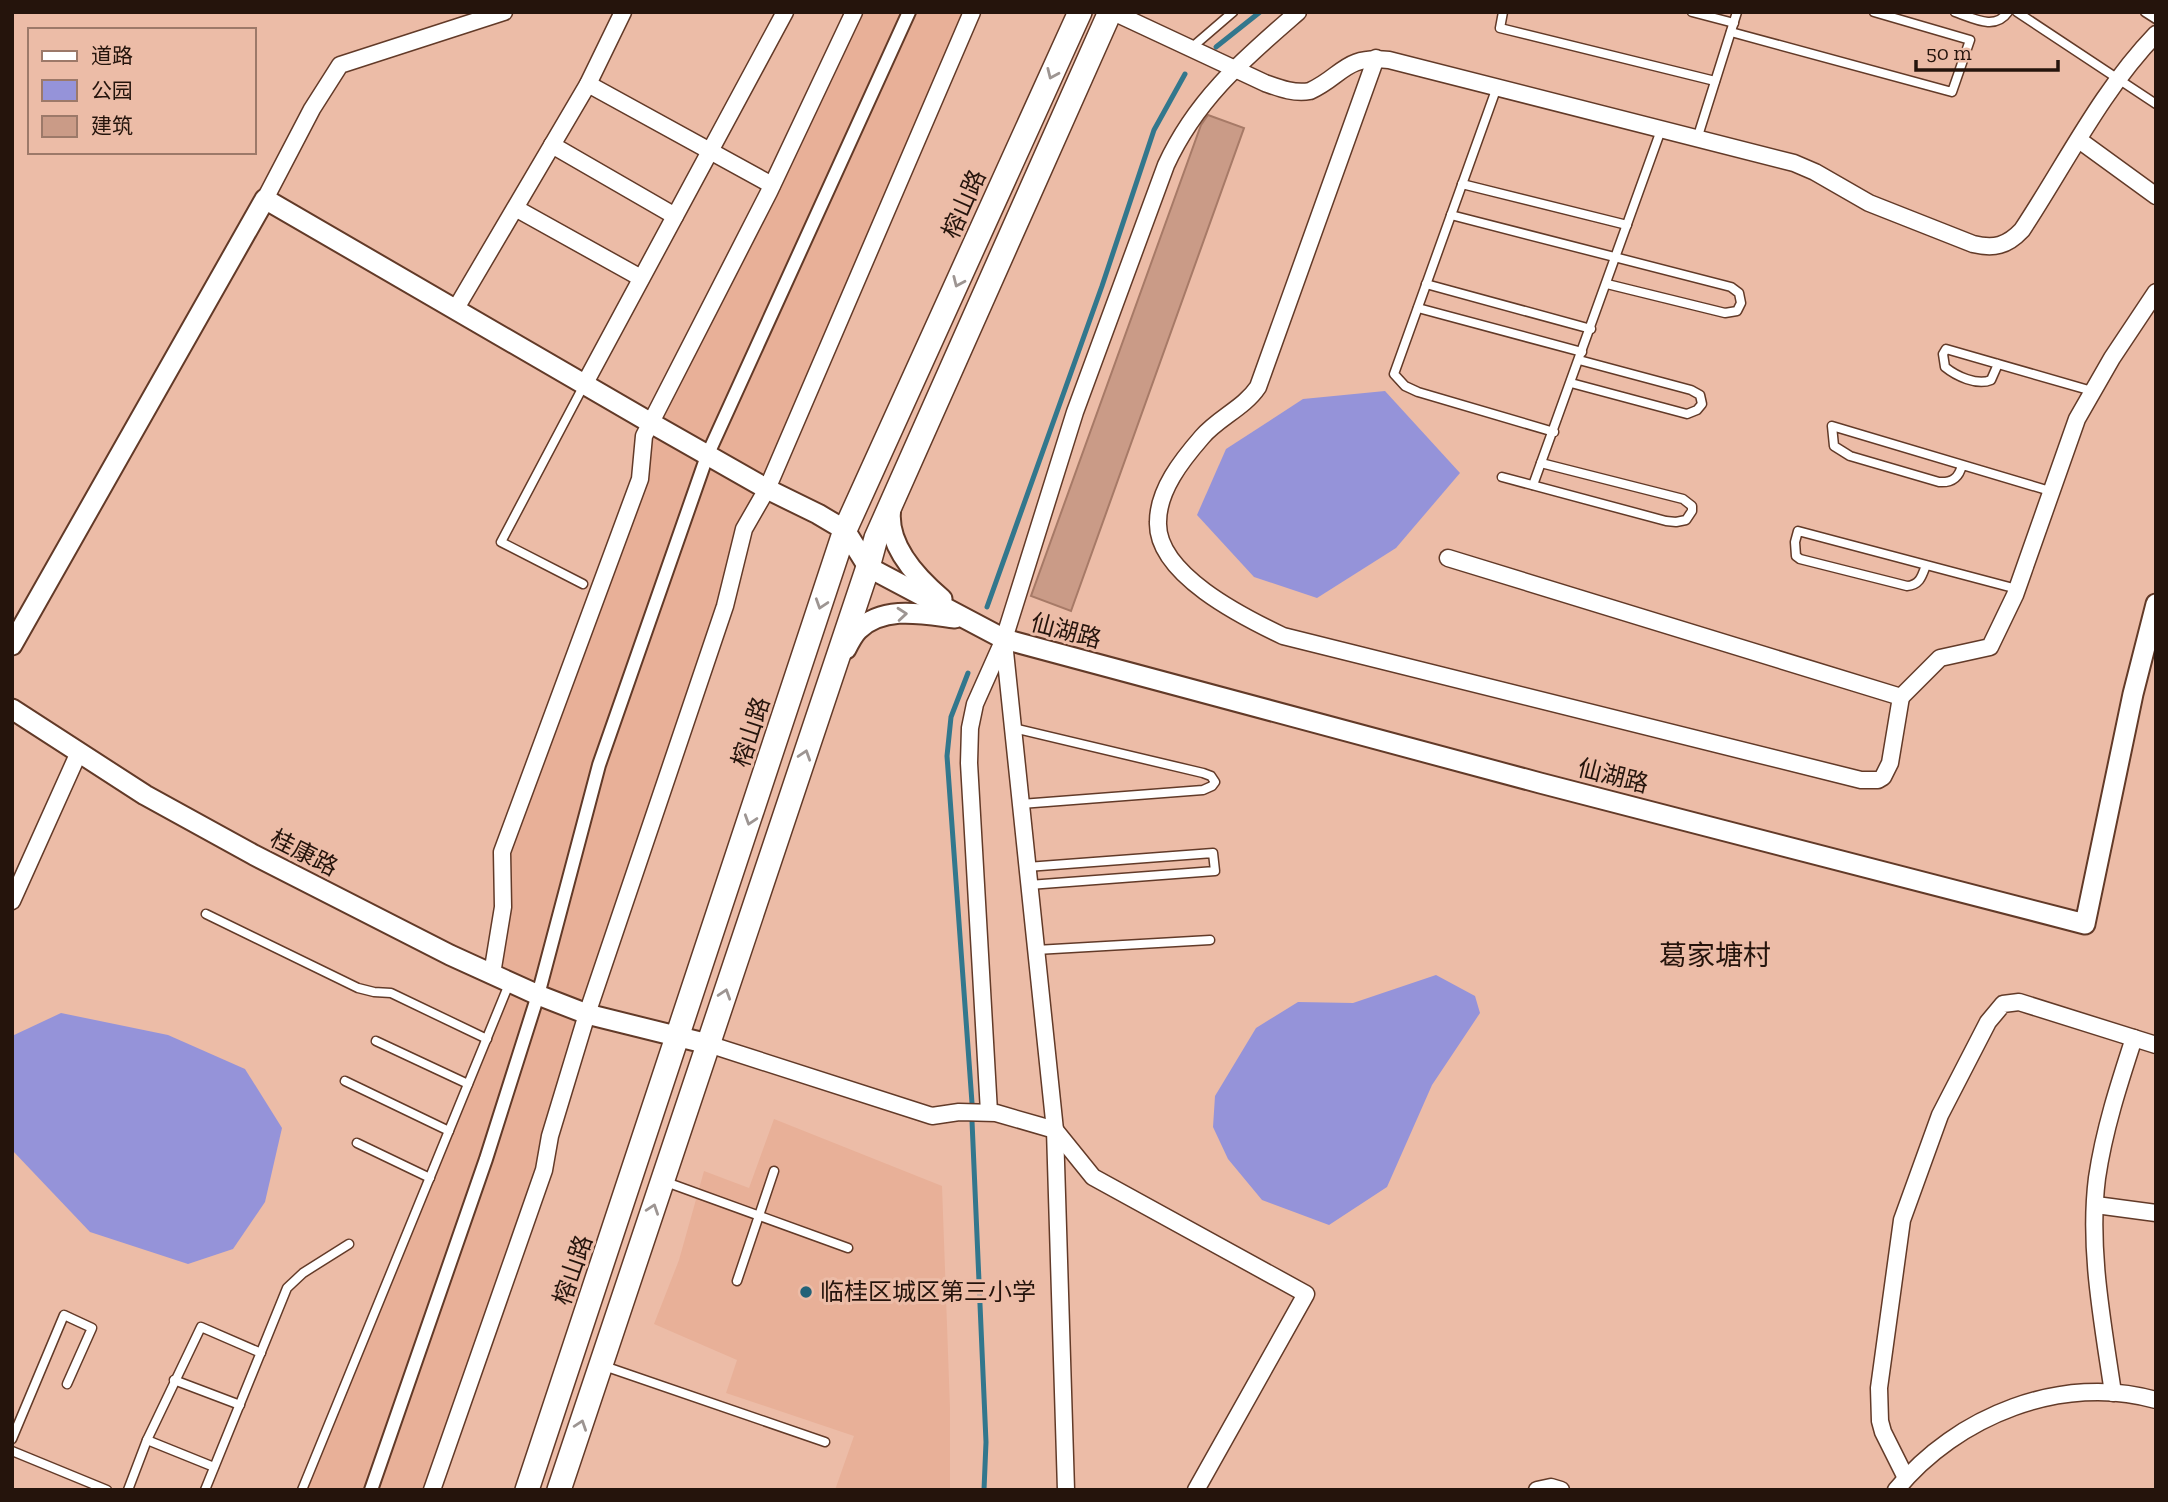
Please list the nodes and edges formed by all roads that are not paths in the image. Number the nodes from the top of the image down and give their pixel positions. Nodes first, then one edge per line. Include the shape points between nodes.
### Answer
1 (504, 12) edge
2 (623, 12) edge
3 (785, 12) edge
4 (854, 12) edge
5 (909, 12) edge
6 (972, 12) edge
7 (1080, 12) edge
8 (1112, 12) edge
9 (1233, 12) edge
10 (1298, 12) edge
11 (1503, 12) edge
12 (1692, 12) edge
13 (1737, 12) edge
14 (1874, 12) edge
15 (1955, 12) edge
16 (2008, 12) edge
17 (2017, 12) edge
18 (2145, 12) edge
19 (2156, 19) edge
20 (1732, 28) junction
21 (2156, 34) edge
22 (1190, 49) junction
23 (1376, 58) junction
24 (1233, 68) junction
25 (2118, 79) junction
26 (1715, 81) junction
27 (588, 84) junction
28 (1497, 87) junction
29 (2156, 104) edge
30 (1661, 130) junction
31 (1697, 139) junction
32 (2079, 141) junction
33 (552, 145) junction
34 (710, 152) junction
35 (1462, 184) junction
36 (772, 186) junction
37 (2156, 197) edge
38 (265, 199) junction
39 (517, 209) junction
40 (1451, 215) junction
41 (675, 216) junction
42 (1628, 225) junction
43 (1616, 258) junction
44 (640, 278) junction
45 (1426, 284) junction
46 (1607, 284) junction
47 (2156, 292) edge
48 (1418, 308) junction
49 (455, 310) junction
50 (1591, 329) junction
51 (1581, 356) junction
52 (1998, 364) junction
53 (1572, 383) junction
54 (584, 385) junction
55 (2092, 391) junction
56 (650, 424) junction
57 (1554, 432) junction
58 (707, 456) junction
59 (1541, 463) junction
60 (1962, 465) junction
61 (1502, 477) dead end
62 (1533, 485) junction
63 (767, 489) junction
64 (2050, 491) junction
65 (892, 501) junction
66 (858, 503) junction
67 (818, 514) junction
68 (845, 530) junction
69 (1448, 558) dead end
70 (1926, 565) junction
71 (868, 567) junction
72 (833, 568) junction
73 (583, 584) dead end
74 (2017, 589) junction
75 (2156, 604) edge
76 (967, 620) junction
77 (1004, 639) junction
78 (12, 645) edge
79 (834, 668) junction
80 (1901, 697) junction
81 (12, 709) edge
82 (1013, 728) junction
83 (79, 752) junction
84 (1021, 804) junction
85 (1027, 867) junction
86 (1029, 885) junction
87 (12, 901) edge
88 (206, 914) dead end
89 (1210, 940) dead end
90 (1036, 950) junction
91 (492, 974) junction
92 (510, 982) junction
93 (538, 995) junction
94 (587, 1014) junction
95 (678, 1036) junction
96 (2134, 1038) junction
97 (487, 1039) junction
98 (376, 1041) dead end
99 (708, 1044) junction
100 (2156, 1045) edge
101 (345, 1081) dead end
102 (468, 1084) junction
103 (989, 1112) junction
104 (1055, 1130) junction
105 (449, 1131) junction
106 (357, 1143) dead end
107 (774, 1171) dead end
108 (430, 1178) junction
109 (663, 1181) junction
110 (2096, 1205) junction
111 (2156, 1213) edge
112 (758, 1216) junction
113 (349, 1244) dead end
114 (848, 1248) dead end
115 (737, 1281) dead end
116 (261, 1353) junction
117 (601, 1365) junction
118 (174, 1380) junction
119 (67, 1384) dead end
120 (2113, 1393) junction
121 (2156, 1400) edge
122 (240, 1405) junction
123 (12, 1438) edge
124 (147, 1440) junction
125 (825, 1442) dead end
126 (12, 1451) edge
127 (214, 1467) junction
128 (1901, 1484) edge
129 (107, 1490) edge
130 (128, 1490) edge
131 (205, 1490) edge
132 (302, 1490) edge
133 (371, 1490) edge
134 (432, 1490) edge
135 (527, 1490) edge
136 (559, 1490) edge
137 (1066, 1490) edge
138 (1196, 1490) edge
139 (1536, 1490) edge
140 (1561, 1490) edge

1 - 38 street via 340,65
2 - 27 street
3 - 34 street
4 - 36 street
5 - 58 street
6 - 63 street
7 -> 66 main road, 榕山路
8 - 22 street
8 - 65 main road
9 - 22 lane
10 - 24 street
11 - 26 lane via 1500,28
12 - 20 lane
13 - 20 lane
14 - 20 lane via 1970,40 1952,92
15 - 16 lane via 1992,23
17 - 25 lane
18 - 19 lane
20 - 26 lane
21 - 25 street
22 - 24 street
23 - 24 street via 1344,66 1318,87 1303,92 1284,90
23 - 28 street
23 - 80 street via 1258,387 1204,435 1169,483 1157,523 1162,543 1176,565 1234,611 1283,636 1861,780 1878,780 1887,771
24 - 77 street via 1200,107 1166,165 1075,412
25 - 29 lane
25 - 32 street
26 - 31 lane
27 - 33 street
27 - 34 street
28 - 30 street
28 - 35 lane
30 - 31 street
30 - 42 lane
31 - 32 street via 1794,163 1869,204 1988,248 2012,241 2022,230
32 - 37 street
33 - 39 street
33 - 41 street
34 - 36 street
34 - 41 street
35 - 40 lane
35 - 42 lane
36 - 56 street
38 - 49 street
38 - 78 street
39 - 44 street
39 - 49 street
40 - 43 lane
40 - 45 lane
41 - 44 street
42 - 43 lane
43 - 46 lane
43 - 46 lane via 1731,287 1739,293 1740,307 1725,313
44 - 54 street
45 - 48 lane
45 - 50 lane
46 - 50 lane
47 - 55 street
48 - 51 lane
48 - 57 lane via 1394,374 1402,384
49 - 54 street
50 - 51 lane
51 - 53 lane
51 - 53 lane via 1686,388 1700,395 1702,404 1687,414
52 - 52 lane via 1946,349 1943,354 1951,372 1978,382 1991,380
52 - 55 lane
53 - 57 lane
54 - 56 street
54 - 73 lane via 501,542
55 - 64 street
56 - 58 street
56 - 91 street via 644,436 640,479 502,852 503,907
57 - 59 lane
58 - 63 street
58 - 93 street via 599,765
59 - 62 lane
59 - 62 lane via 1683,499 1692,511 1686,520 1666,521
60 - 60 lane via 1897,446 1832,426 1834,446 1850,456 1949,483
60 - 64 lane
61 - 62 lane
63 - 67 street
63 - 94 street via 744,529 726,606
64 - 74 street
65 - 71 main road
65 - 76 street via 889,523 901,554 925,584
66 - 67 street
66 - 68 main road, 榕山路
67 - 68 street
67 - 72 street via 831,538
68 - 71 street, 仙湖路
68 - 72 main road, 榕山路
69 - 80 street
70 - 70 lane via 1920,581 1907,586 1800,559 1795,542 1798,531
70 - 74 lane
71 - 76 street, 仙湖路
71 - 79 main road
72 -> 95 main road, 榕山路
74 - 80 street via 1990,647 1940,658
75 - 77 street, 仙湖路 via 2085,923
76 - 77 street, 仙湖路
79 -> 76 street via 857,631 874,619 904,612
77 - 82 street
77 - 103 street via 975,704 969,744
99 -> 79 main road
81 - 83 street, 桂康路
82 - 84 street
82 - 84 lane via 1203,773 1215,782 1203,790
83 - 87 street
83 - 91 street, 桂康路 via 145,795 254,855
84 - 85 street
85 - 86 street
85 - 86 lane via 1213,853 1215,871
86 - 90 street
88 - 97 lane via 358,988 391,993
89 - 90 lane
90 - 104 street
91 - 92 street, 桂康路
92 - 93 street, 桂康路
92 - 97 lane
93 - 94 street, 桂康路
93 - 133 street
94 - 95 street, 桂康路
94 - 134 street via 544,1170
95 - 99 street, 桂康路
95 - 135 main road, 榕山路
96 - 100 street
96 - 110 street via 2106,1128
96 - 128 street via 2019,1002 2003,1004 1987,1022 1931,1135 1896,1248 1879,1388 1880,1421
97 - 102 lane
98 - 102 lane
99 - 103 street via 932,1116
99 - 109 main road
101 - 105 lane
102 - 105 lane
103 - 104 street
104 - 137 street
104 - 138 street via 1093,1177 1306,1294
105 - 108 lane
106 - 108 lane
107 - 112 lane
108 - 132 lane
109 - 112 lane
117 -> 109 main road
110 - 111 street
110 - 120 street via 2097,1263
112 - 114 lane
112 - 115 lane
113 - 116 lane via 287,1288
116 - 118 lane via 201,1327
116 - 122 lane
117 - 125 lane
136 -> 117 main road
118 - 122 lane
118 - 124 lane
119 - 123 lane via 92,1328 64,1315
120 - 121 street
120 - 128 street via 2062,1394 2009,1409 1937,1450
122 - 127 lane
124 - 127 lane
124 - 130 lane
126 - 129 lane
127 - 131 lane
139 - 140 street

